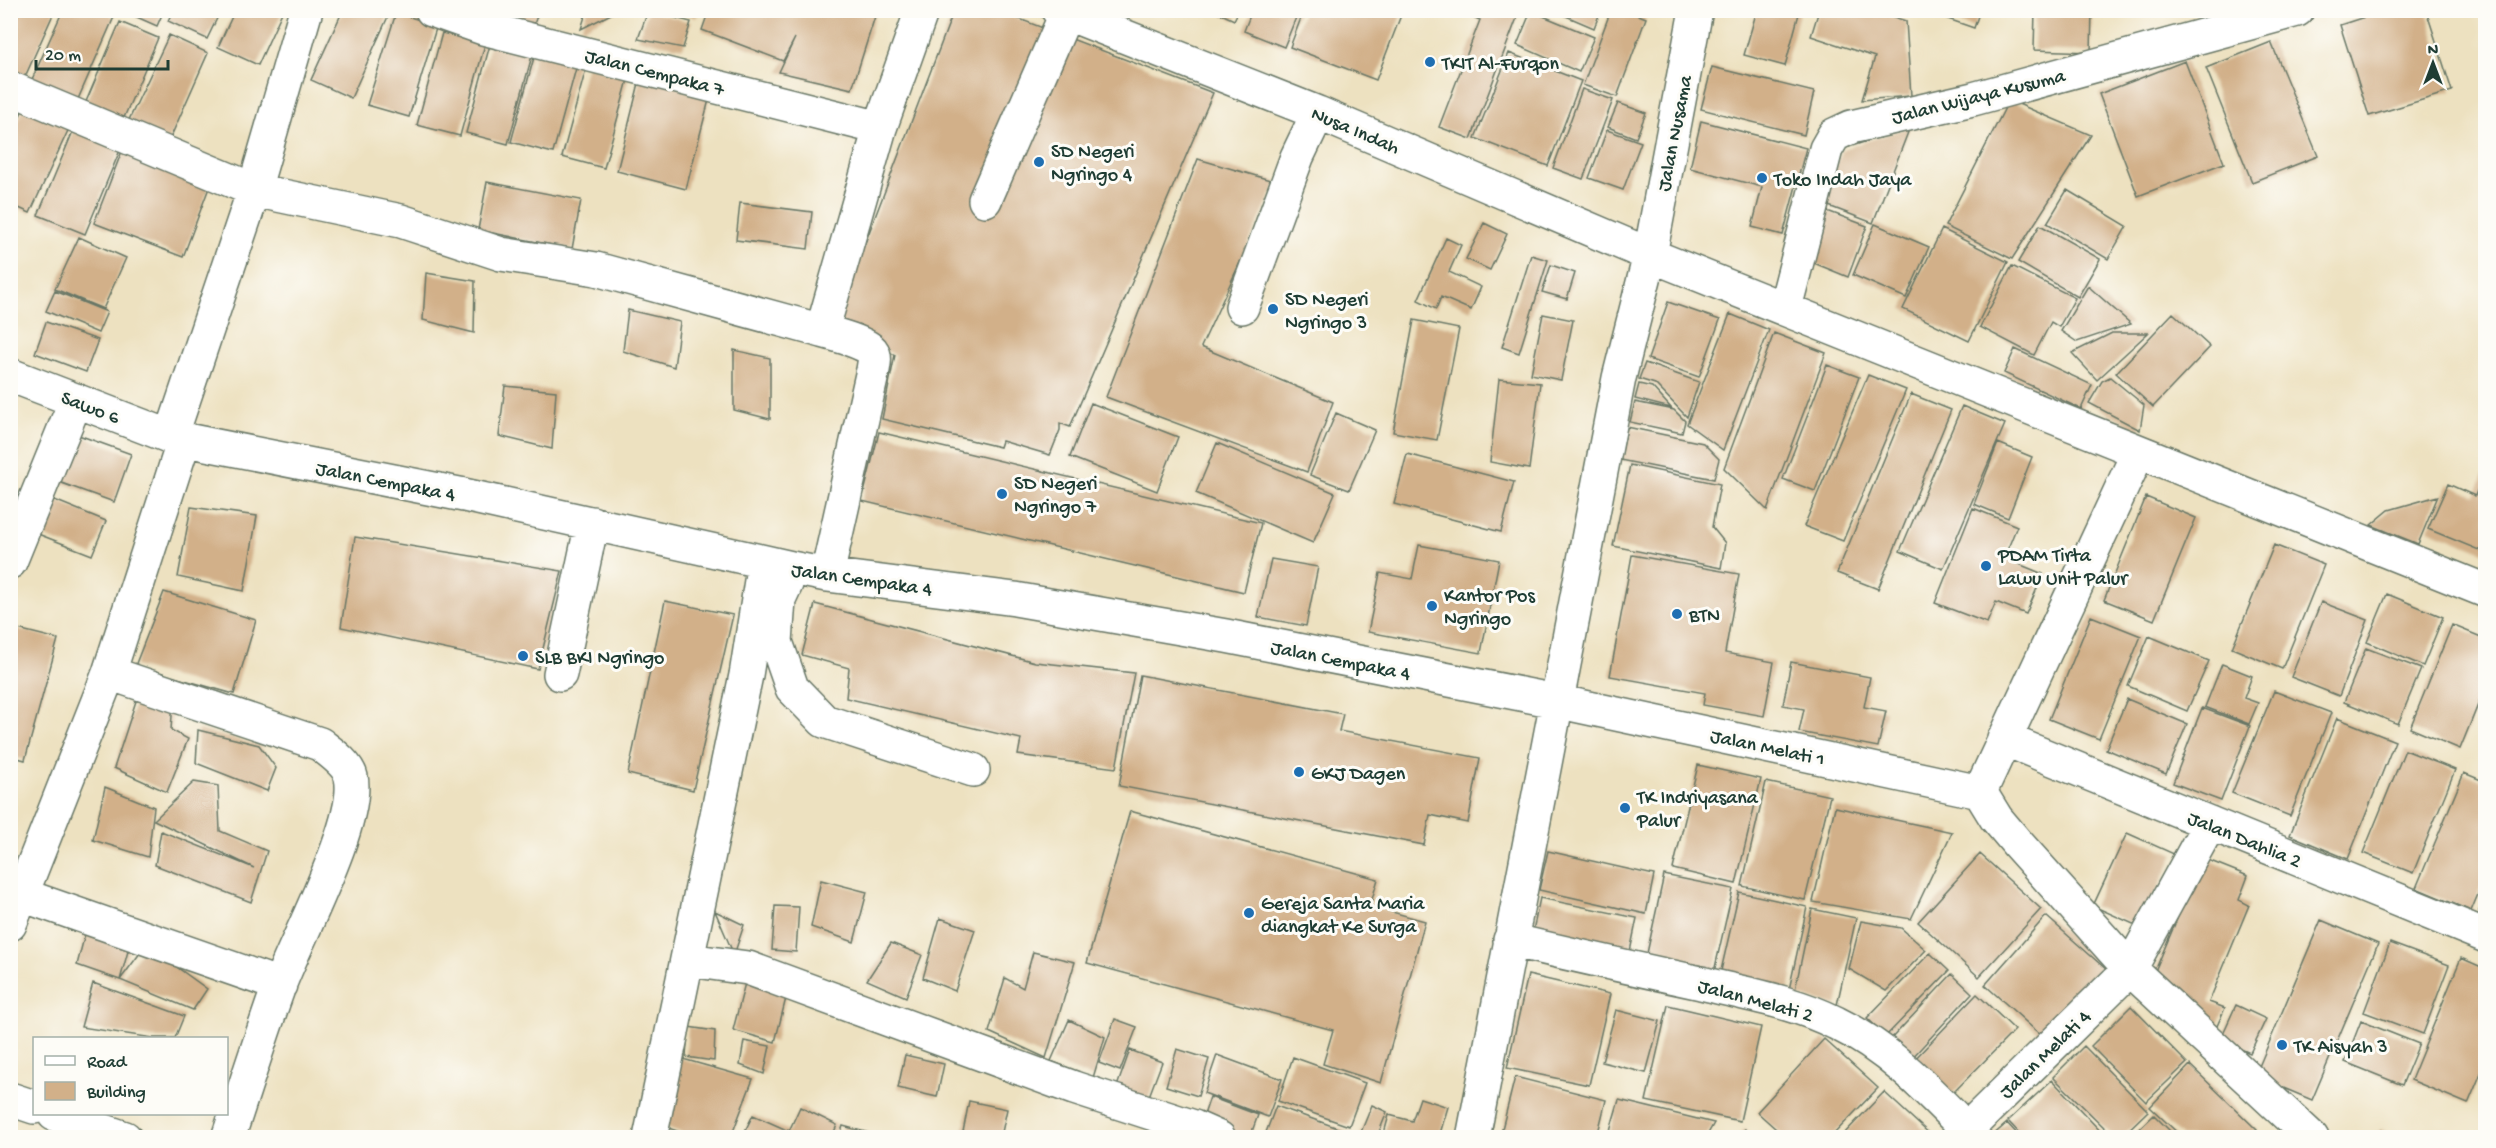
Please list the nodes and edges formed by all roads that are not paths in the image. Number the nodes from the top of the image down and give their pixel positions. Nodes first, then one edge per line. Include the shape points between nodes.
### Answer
1 (306, 10) edge
2 (432, 10) edge
3 (922, 10) edge
4 (1696, 10) edge
5 (2297, 10) edge
6 (1062, 12) edge
7 (10, 88) edge
8 (1318, 113) junction
9 (880, 128) junction
10 (254, 190) junction
11 (986, 200) dead end
12 (1650, 255) junction
13 (1242, 307) dead end
14 (1785, 308) junction
15 (822, 331) junction
16 (10, 375) edge
17 (76, 400) junction
18 (177, 438) junction
19 (2138, 453) junction
20 (592, 524) junction
21 (10, 562) edge
22 (778, 565) junction
23 (827, 575) junction
24 (2486, 591) edge
25 (109, 673) junction
26 (560, 674) dead end
27 (1556, 701) junction
28 (2004, 739) junction
29 (973, 770) dead end
30 (1980, 792) junction
31 (2210, 824) junction
32 (16, 910) edge
33 (2486, 936) edge
34 (1510, 940) junction
35 (688, 960) junction
36 (2130, 969) junction
37 (280, 985) junction
38 (10, 1099) edge
39 (33, 1107) edge
40 (60, 1115) edge
41 (2294, 1132) edge
42 (1962, 1133) edge
43 (125, 1137) edge
44 (228, 1137) edge
45 (650, 1137) edge
46 (1219, 1137) edge
47 (1473, 1137) edge

1 - 10 street
2 - 9 street, Jalan Cempaka 7 via 483,28
3 - 9 street
4 - 12 street, Jalan Nusama
5 - 14 street, Jalan Wijaya Kusuma via 1973,99 1851,127 1834,135 1818,176
6 - 8 street, Nusa Indah
6 - 11 street
7 - 10 street
8 - 12 street, Nusa Indah
8 - 13 street via 1297,158
9 - 15 street
10 - 15 street via 401,221 501,254 596,269
10 - 18 street
12 - 14 street, Nusa Indah
12 - 27 street, Jalan Nusama via 1619,378
14 - 19 street, Nusa Indah
15 - 23 street via 866,346 874,358
16 - 17 street, Sawo 6
17 - 18 street, Sawo 6
17 - 21 street
18 - 20 street, Jalan Cempaka 4
18 - 25 street
19 - 24 street, Nusa Indah
19 - 28 street
20 - 22 street, Jalan Cempaka 4
20 - 26 street
22 - 23 street, Jalan Cempaka 4
22 - 29 street via 776,642 792,688 824,722
22 - 35 street via 746,675
23 - 27 street, Jalan Cempaka 4 via 1016,599
25 - 32 street
25 - 37 street via 320,744 351,774 352,796 342,836
27 - 30 street, Jalan Melati 1
27 - 34 street, Jalan Nusama
28 - 30 street
28 - 31 street, Jalan Dahlia 2
30 - 36 street via 1996,818
31 - 33 street, Jalan Dahlia 2
31 - 36 street, Jalan Melati 4
32 - 37 street
34 - 42 street, Jalan Melati 2 via 1736,991 1800,1008 1837,1023 1917,1078
34 - 47 street, Jalan Nusama
35 - 45 street
35 - 46 street via 748,968
36 - 41 street
36 - 42 street, Jalan Melati 4
37 - 44 street
38 - 39 street
40 - 43 street

